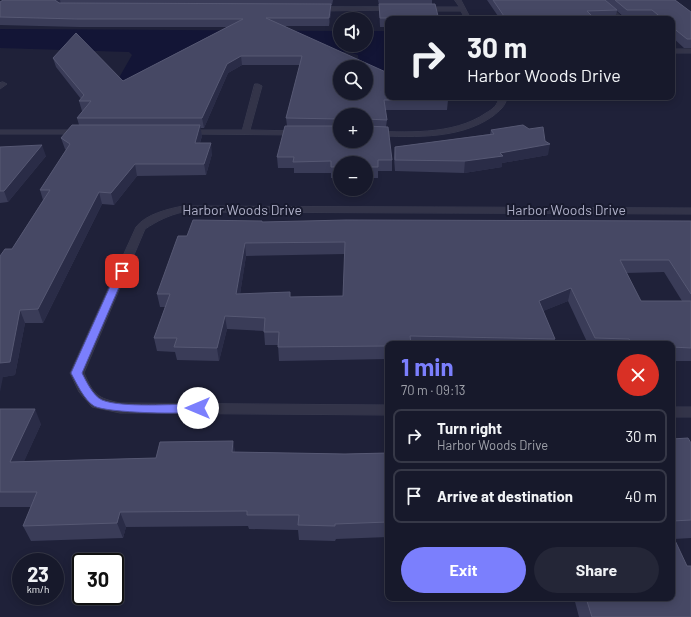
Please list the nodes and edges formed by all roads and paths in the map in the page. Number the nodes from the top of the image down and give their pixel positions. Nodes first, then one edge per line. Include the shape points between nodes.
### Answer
1 (458, 0) edge
2 (600, 0) edge
3 (313, 9) edge
4 (400, 9) edge
5 (415, 9) edge
6 (463, 9) junction
7 (466, 16) edge
8 (618, 16) edge
9 (675, 51) edge
10 (691, 51) edge
11 (258, 86) dead end
12 (502, 100) edge
13 (0, 132) edge
14 (88, 132) edge
15 (174, 132) edge
16 (245, 132) junction
17 (306, 133) edge
18 (373, 133) edge
19 (691, 211) edge
20 (385, 410) edge
21 (675, 412) edge
22 (691, 412) edge

1 - 6 street
2 - 8 street
3 - 4 street
5 - 6 street
6 - 7 street
9 - 10 street
11 - 16 street
12 - 18 street via 493,112 475,122 434,132
13 - 14 street
15 - 16 street
16 - 17 street
19 - 20 street, Harbor Woods Drive via 183,209 167,212 141,227 76,373 84,388 97,403 120,408
21 - 22 street

